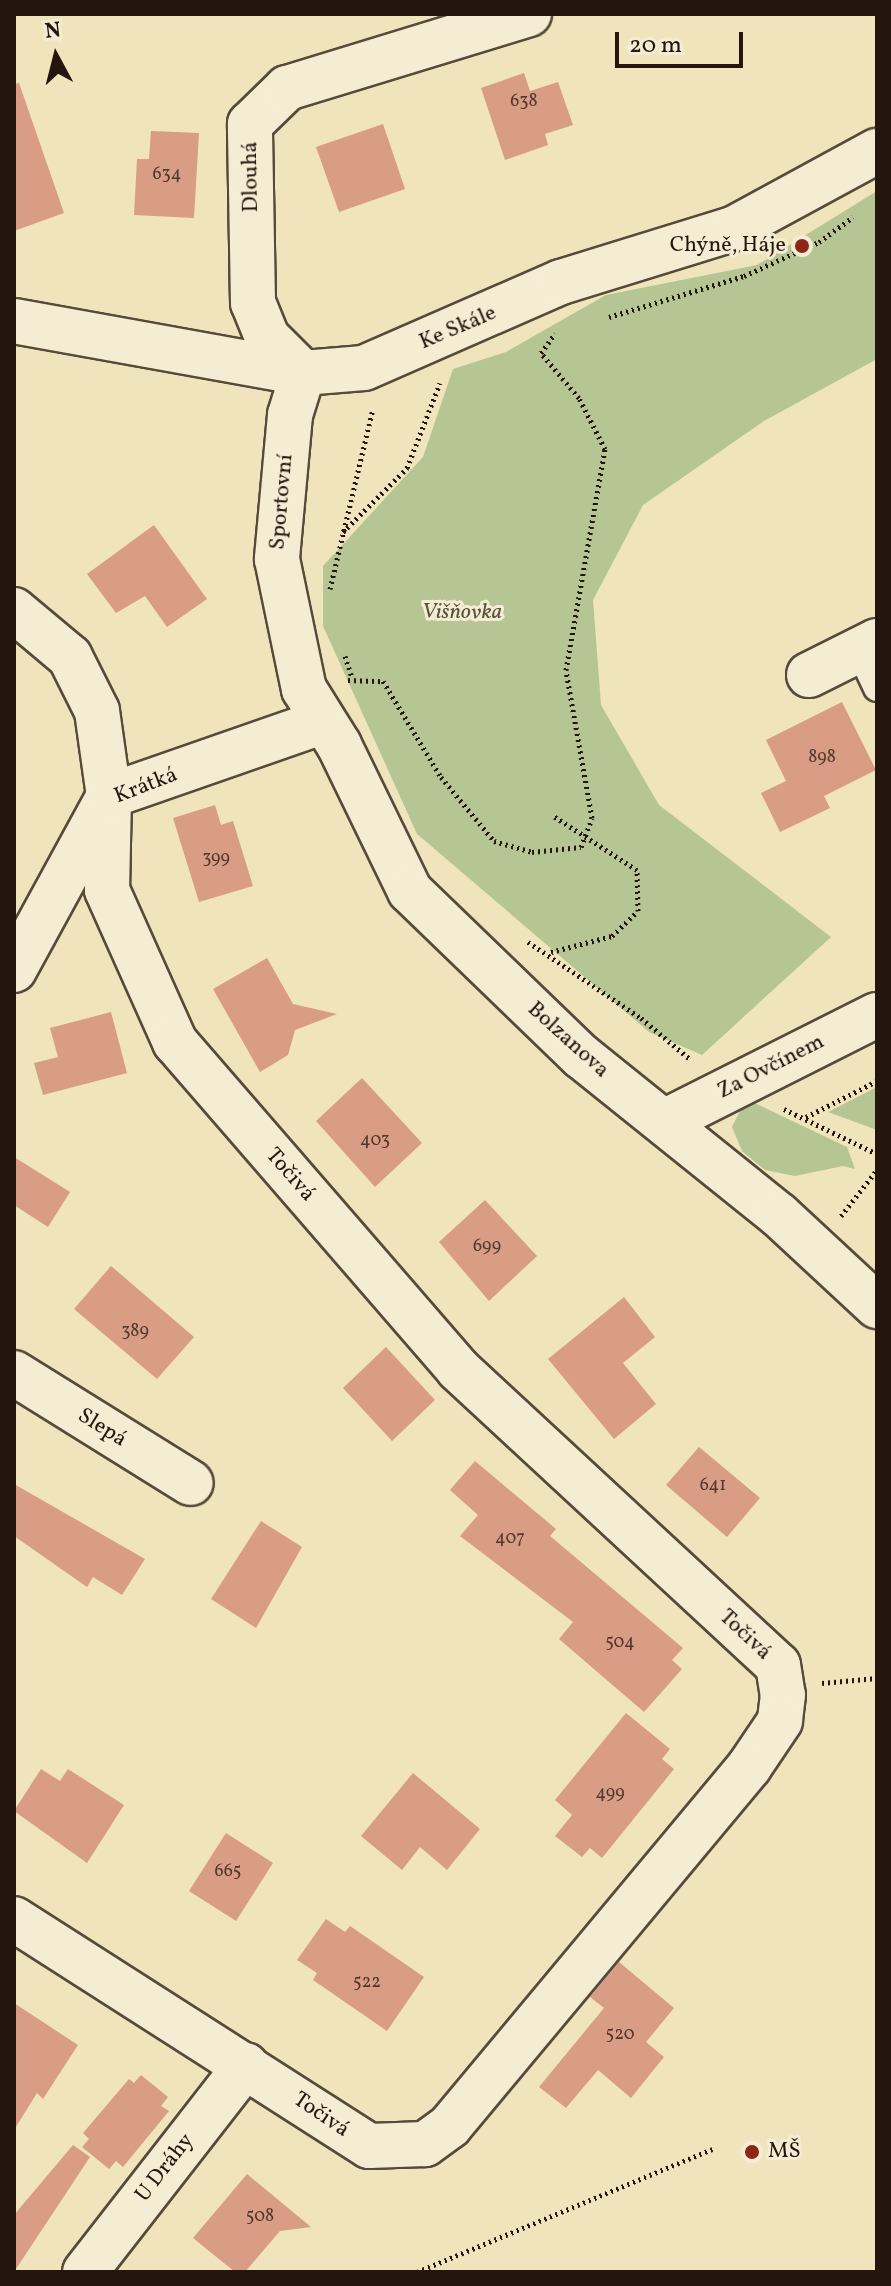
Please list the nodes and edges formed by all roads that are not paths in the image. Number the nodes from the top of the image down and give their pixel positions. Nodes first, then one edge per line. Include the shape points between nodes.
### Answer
1 (529, 14) edge
2 (877, 151) edge
3 (14, 321) edge
4 (303, 373) junction
5 (14, 610) edge
6 (871, 659) edge
7 (809, 675) dead end
8 (313, 705) junction
9 (109, 796) junction
10 (14, 970) edge
11 (877, 1015) edge
12 (666, 1121) junction
13 (877, 1306) edge
14 (14, 1373) edge
15 (191, 1483) dead end
16 (14, 1919) edge
17 (246, 2065) junction
18 (85, 2272) edge

1 - 4 street, Dlouhá via 287,88 250,124 253,303 267,337
2 - 4 street, Ke Skále via 735,228 561,282 364,368
3 - 4 street, Ke Skále
4 - 8 street, Sportovní via 290,415 277,559
5 - 9 street, Točivá via 70,657 97,711
6 - 7 street
8 - 9 street, Krátká
8 - 12 street, Bolzanova via 339,745 410,891 581,1056
9 - 10 street, Krátká
9 - 17 street, Točivá via 107,890 175,1042 458,1369 778,1665 783,1695 780,1721 749,1767 450,2126 425,2144 369,2146
11 - 12 street, Za Ovčínem
12 - 13 street, Bolzanova
14 - 15 street, Slepá
16 - 17 street, Točivá
17 - 18 street, U Dráhy

